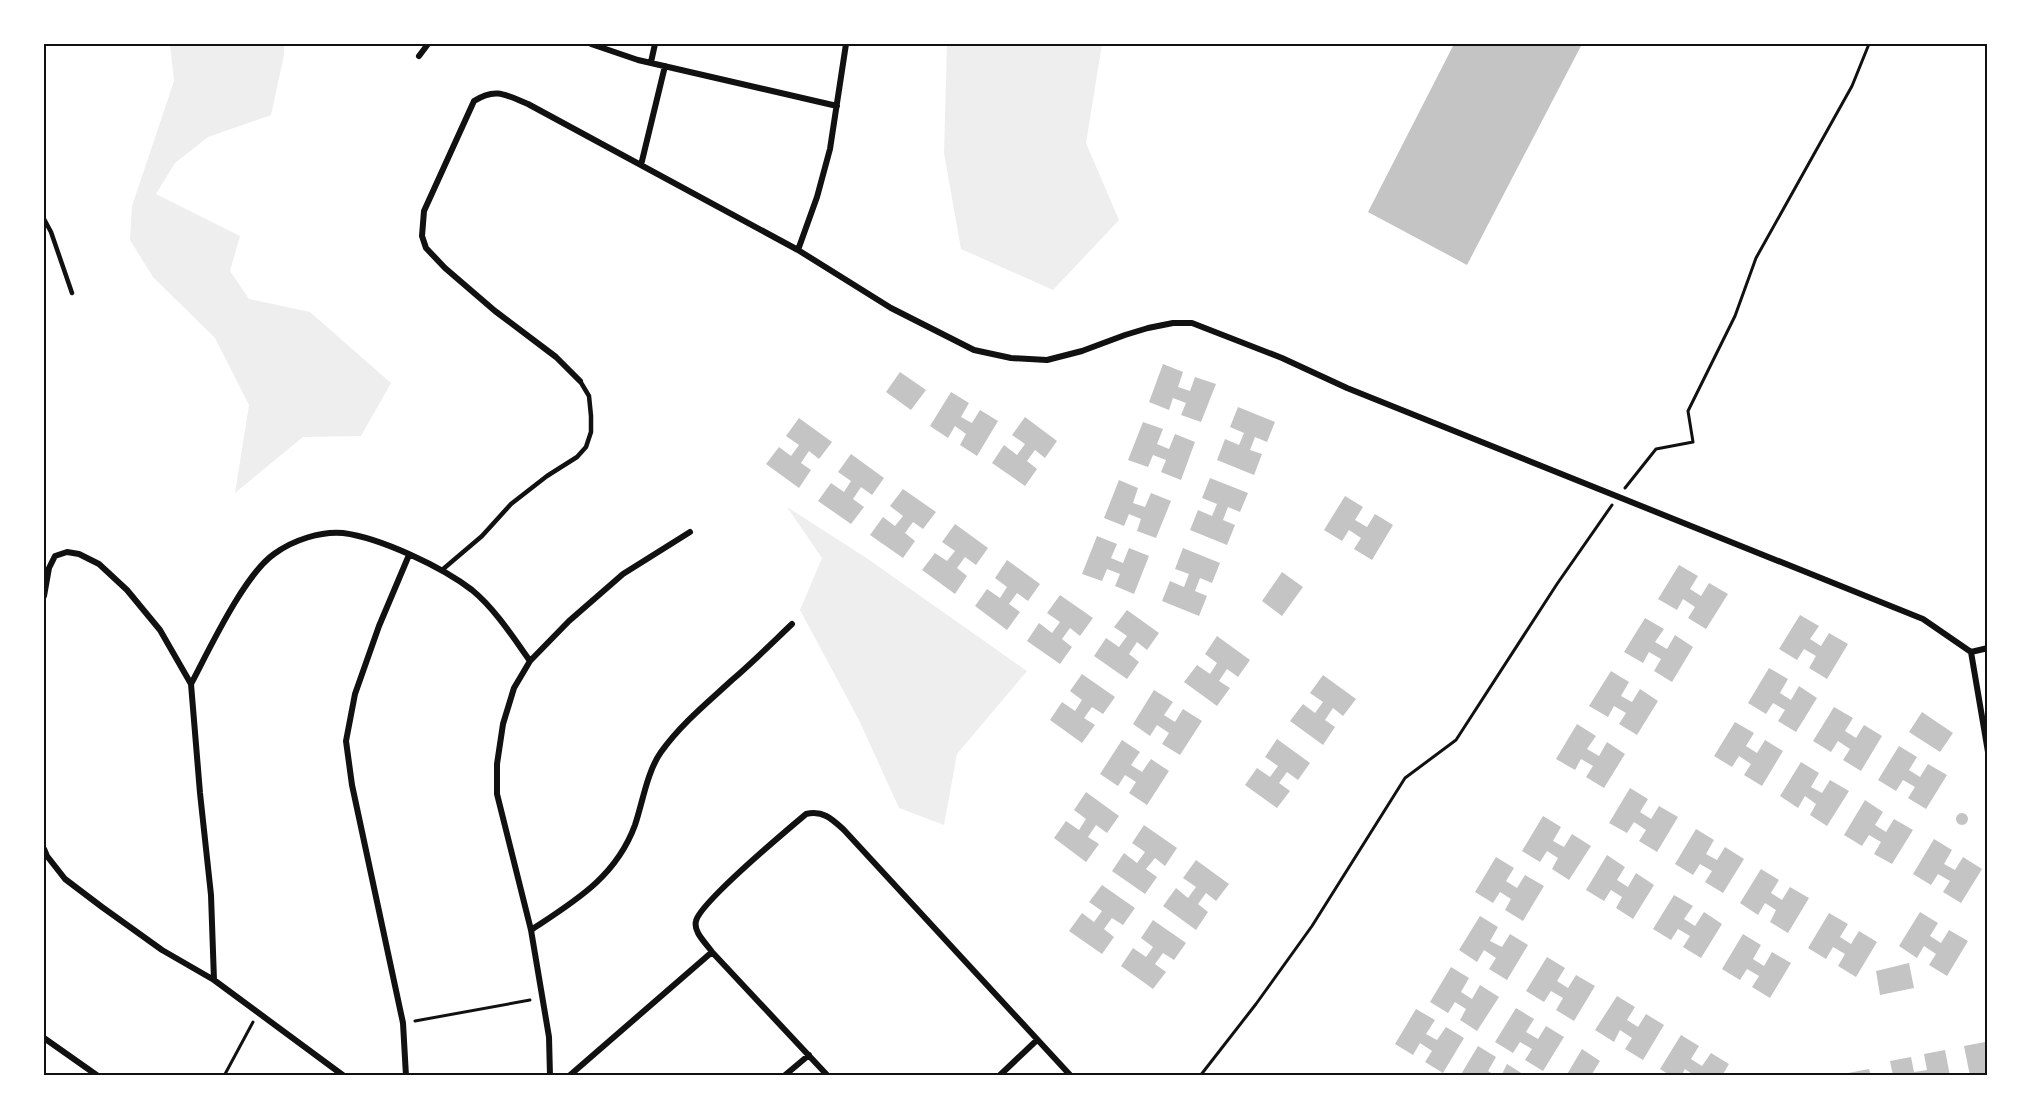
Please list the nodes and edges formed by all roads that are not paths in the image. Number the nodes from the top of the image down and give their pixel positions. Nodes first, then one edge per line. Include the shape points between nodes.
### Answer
1 (428, 44) edge
2 (591, 44) edge
3 (655, 44) edge
4 (846, 44) edge
5 (419, 56) dead end
6 (651, 62) junction
7 (665, 66) junction
8 (837, 106) junction
9 (640, 165) junction
10 (44, 219) edge
11 (798, 250) junction
12 (72, 293) dead end
13 (580, 381) joint
14 (690, 532) dead end
15 (409, 555) junction
16 (442, 570) junction
17 (44, 596) edge
18 (792, 624) dead end
19 (1988, 648) edge
20 (1971, 652) junction
21 (530, 661) junction
22 (191, 684) junction
23 (1988, 752) edge
24 (44, 849) edge
25 (531, 930) junction
26 (712, 952) junction
27 (213, 980) junction
28 (44, 1038) edge
29 (1037, 1040) junction
30 (809, 1055) junction
31 (98, 1076) edge
32 (344, 1076) edge
33 (406, 1076) edge
34 (550, 1076) edge
35 (569, 1076) edge
36 (784, 1076) edge
37 (828, 1076) edge
38 (999, 1076) edge
39 (1071, 1076) edge

1 - 5 street
2 - 6 street
3 - 6 street
4 - 8 street
6 - 7 street
7 - 8 street
7 - 9 street
8 - 11 street via 830,149
9 - 11 street
9 - 13 street via 528,104 500,93 486,93 474,101 424,211 422,236 426,248
10 - 12 lane
11 - 20 street via 891,308 974,350 1011,358 1047,360 1148,328 1192,323 1923,619
13 - 16 lane via 589,396 591,416 586,447 511,504 482,536
14 - 21 street via 623,574
15 - 16 street
15 - 22 street via 342,533 300,540 274,554 243,592
15 - 33 street via 379,626 356,694 346,741 356,808 403,1023
16 - 21 street via 474,592 504,624
17 - 22 street via 55,556 79,554 99,564 160,630
18 - 25 street via 683,724 660,754 634,827 618,859 601,880
19 - 20 street
20 - 23 street
21 - 25 street via 514,688 503,724 497,794
22 - 27 street via 211,895
24 - 27 street via 74,886 162,950
25 - 34 street via 549,1037
26 - 29 street via 696,930 700,912 806,814 825,814
26 - 30 street
26 - 35 street
27 - 32 street
28 - 31 street
29 - 38 street
29 - 39 street
30 - 36 street
30 - 37 street

